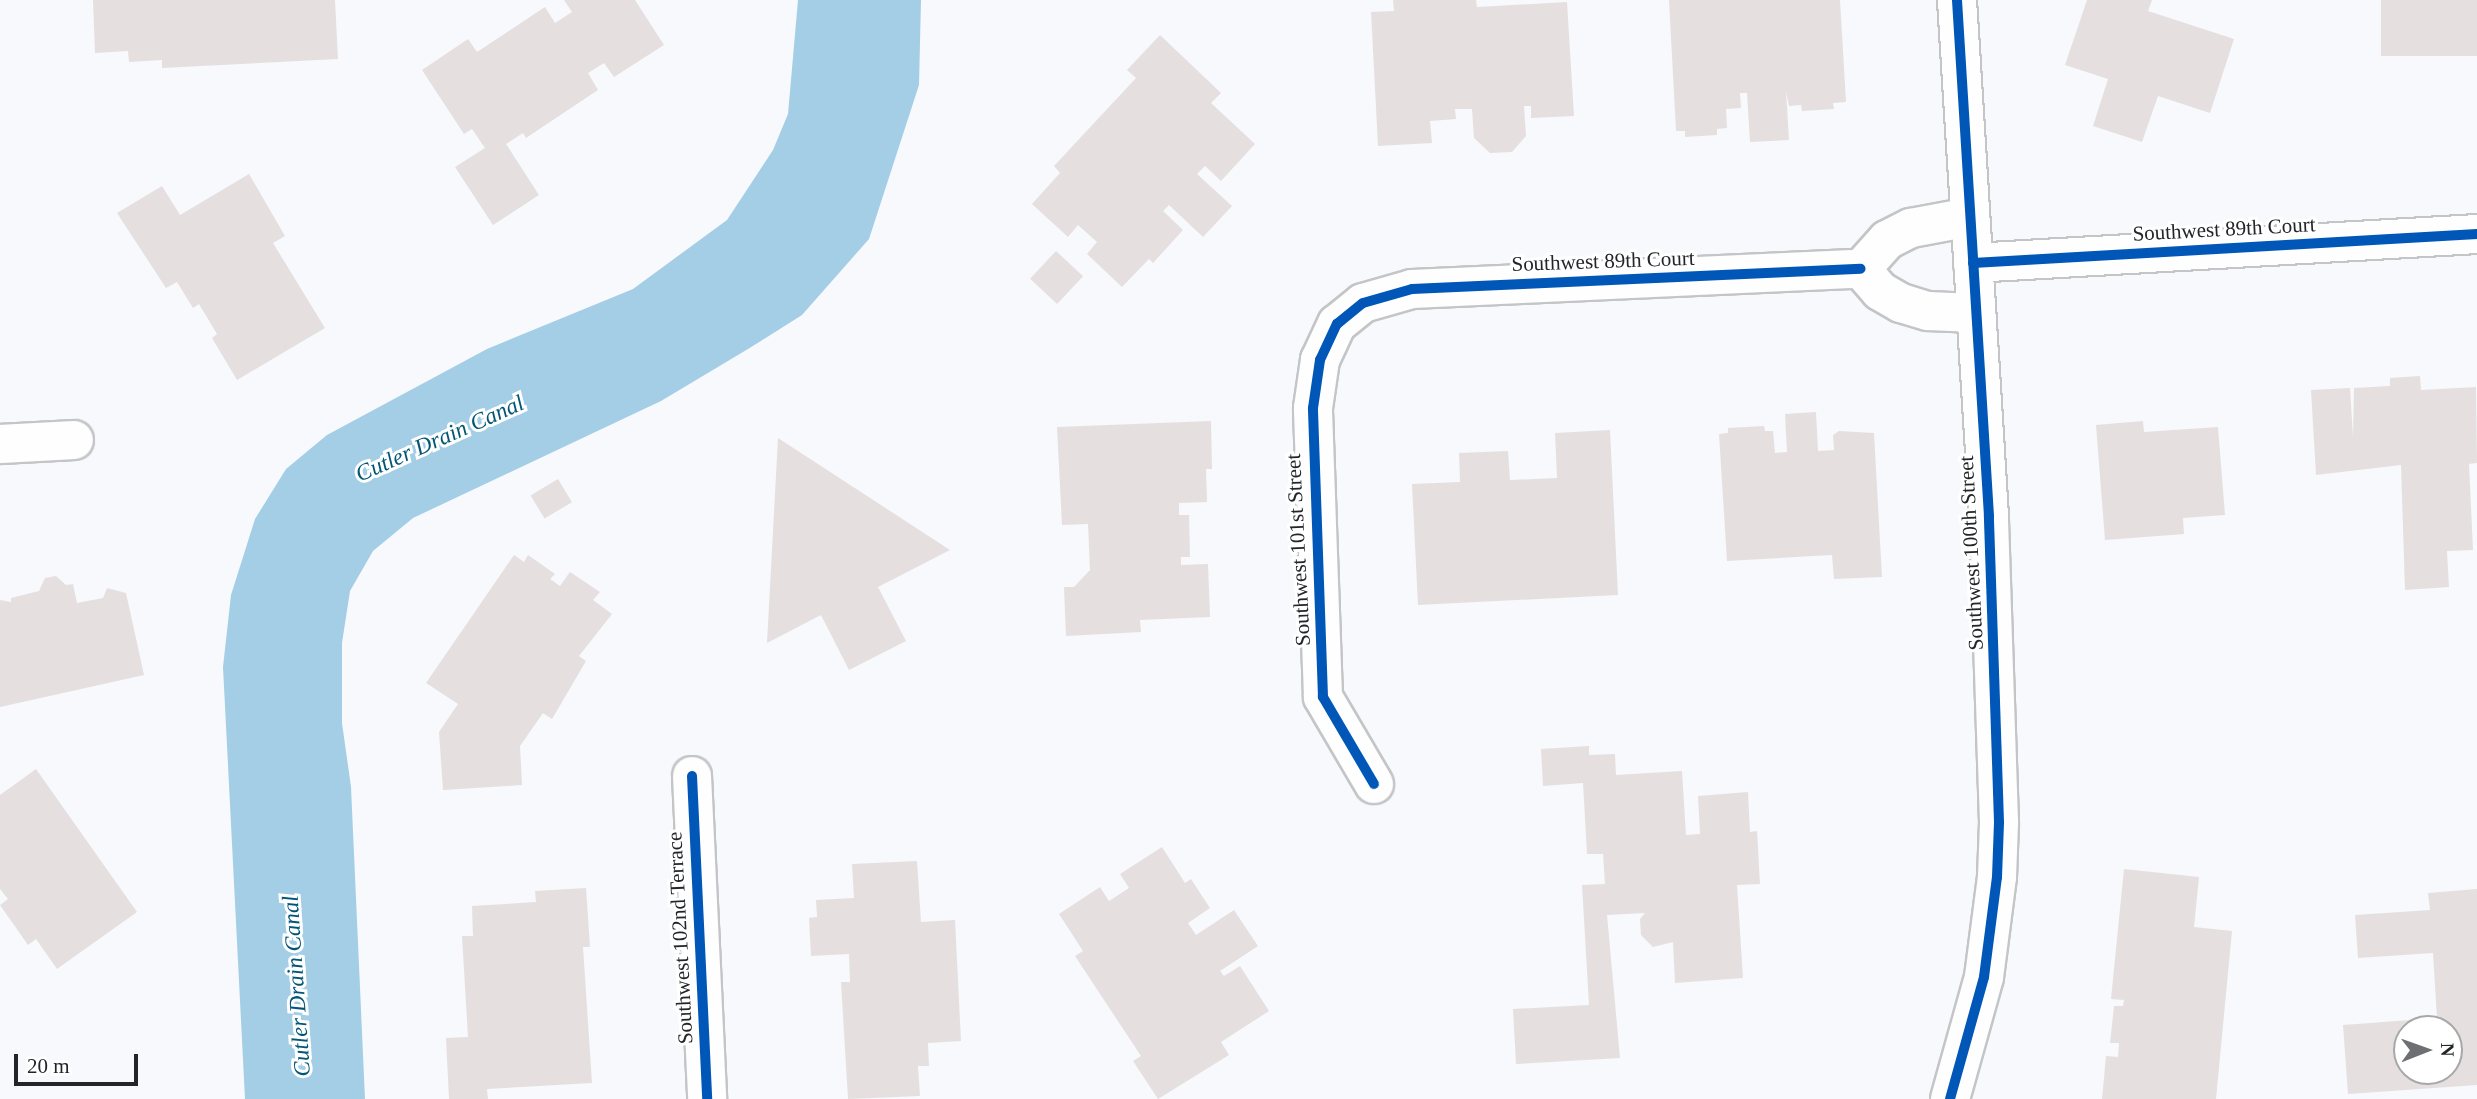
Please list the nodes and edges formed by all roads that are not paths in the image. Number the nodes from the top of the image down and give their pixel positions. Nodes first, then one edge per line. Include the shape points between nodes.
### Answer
1 (1956, 0) edge
2 (1970, 217) junction
3 (2477, 234) edge
4 (1973, 263) junction
5 (1861, 269) junction
6 (1350, 311) joint
7 (1976, 313) junction
8 (74, 440) dead end
9 (0, 444) edge
10 (692, 776) dead end
11 (1374, 784) dead end
12 (707, 1099) edge
13 (1950, 1099) edge

1 - 2 street, Southwest 100th Street
2 - 4 street, Southwest 100th Street
2 - 5 street via 1911,228 1887,240
3 - 4 street, Southwest 89th Court
4 - 7 street, Southwest 100th Street
5 - 6 street, Southwest 89th Court via 1422,288 1375,297
5 - 7 street via 1880,291 1901,303 1928,312
6 - 11 street, Southwest 101st Street via 1337,324 1320,360 1313,408 1323,684 1324,697
7 - 13 street, Southwest 100th Street via 1997,694 1997,877 1984,977
8 - 9 street
10 - 12 street, Southwest 102nd Terrace

